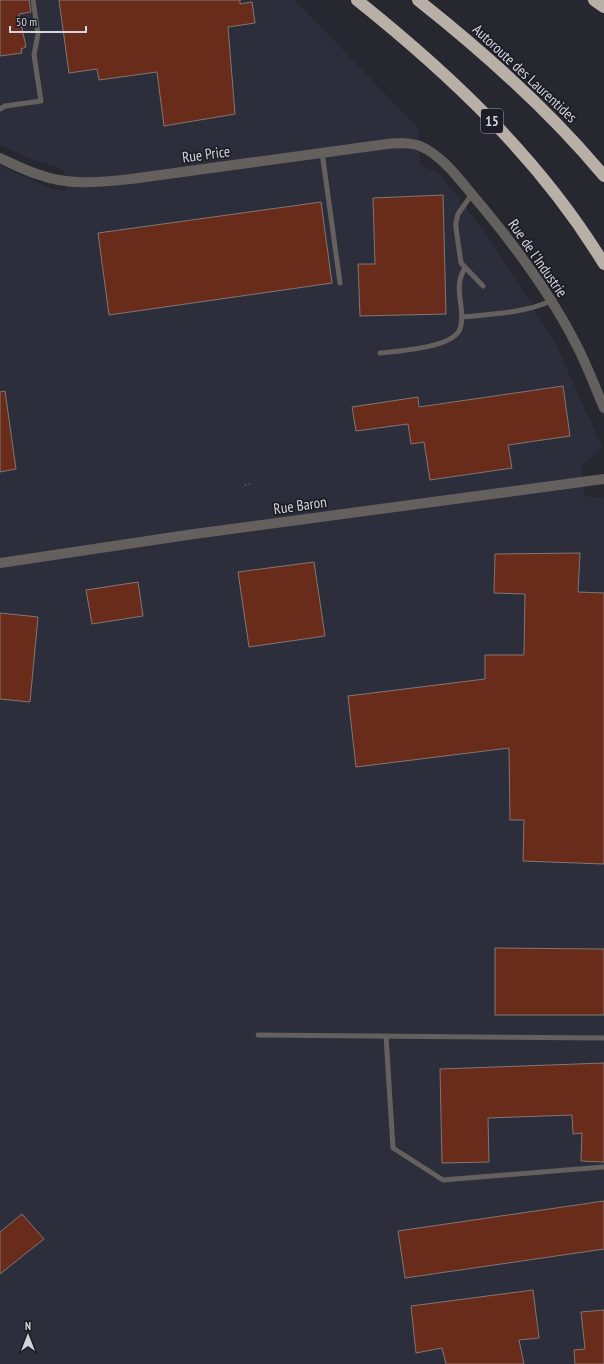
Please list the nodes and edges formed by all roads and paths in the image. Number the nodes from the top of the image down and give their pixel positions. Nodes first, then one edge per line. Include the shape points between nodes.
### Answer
1 (33, 0) edge
2 (357, 0) edge
3 (418, 0) edge
4 (594, 0) edge
5 (604, 6) edge
6 (0, 109) edge
7 (420, 146) joint
8 (322, 152) junction
9 (0, 158) edge
10 (604, 176) edge
11 (472, 194) junction
12 (604, 264) edge
13 (466, 268) junction
14 (340, 283) dead end
15 (483, 286) dead end
16 (551, 301) junction
17 (462, 317) junction
18 (380, 353) dead end
19 (604, 408) edge
20 (604, 479) edge
21 (253, 484) dead end
22 (245, 485) dead end
23 (0, 562) edge
24 (258, 1035) dead end
25 (386, 1036) junction
26 (604, 1038) edge
27 (604, 1167) edge

1 - 6 lane via 38,34 34,55 41,101
2 - 12 highway, 15 via 439,69 508,137 560,200
3 - 10 highway, Autoroute des Laurentides via 511,78 568,134
4 - 5 highway
7 - 8 street, Rue Price via 402,143
7 - 11 street, Rue de l'Industrie via 446,164
8 - 9 street, Rue Price via 90,183 48,178
8 - 14 lane
11 - 13 lane via 461,209 456,222 461,263
11 - 16 street, Rue de l'Industrie via 536,276
13 - 15 lane
13 - 17 lane via 459,281
16 - 17 lane via 528,309
16 - 19 street, Rue de l'Industrie via 576,344
17 - 18 lane via 458,332 437,344
20 - 23 street, Rue Baron
21 - 22 path
24 - 25 lane
25 - 26 lane
25 - 27 lane via 393,1148 443,1180

